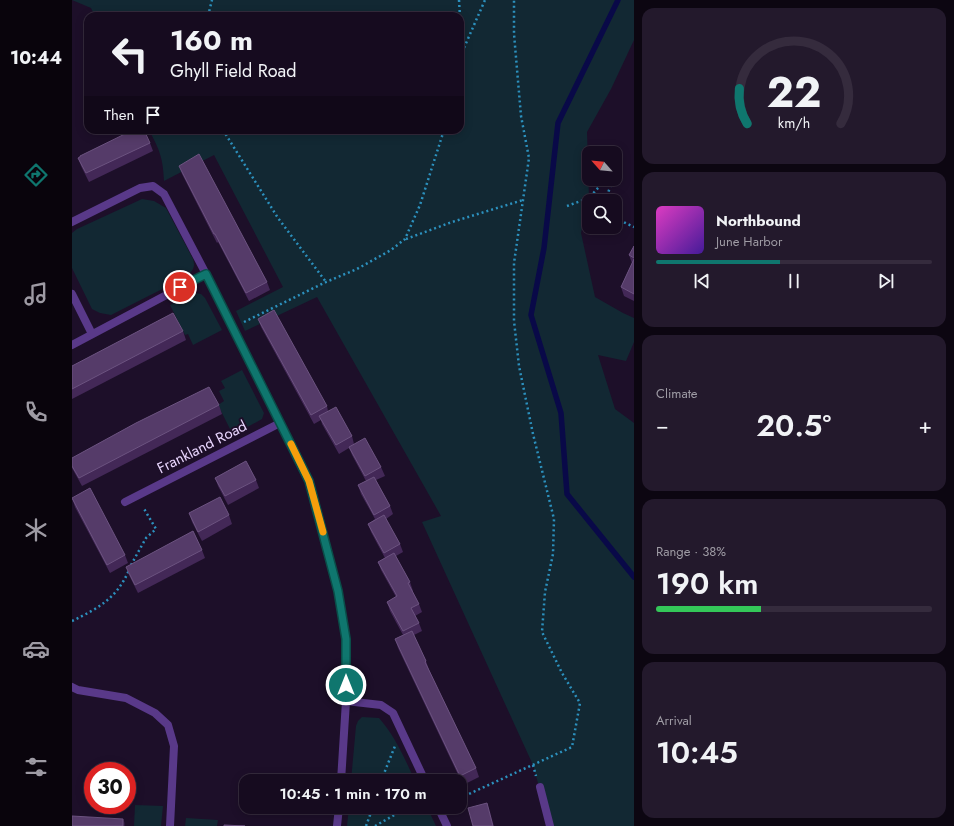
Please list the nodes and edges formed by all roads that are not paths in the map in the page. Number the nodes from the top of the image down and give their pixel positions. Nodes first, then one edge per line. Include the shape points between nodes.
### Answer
1 (72, 222) edge
2 (206, 274) junction
3 (72, 294) edge
4 (92, 334) junction
5 (72, 345) edge
6 (280, 423) junction
7 (125, 502) dead end
8 (72, 687) edge
9 (346, 701) junction
10 (341, 774) edge
11 (422, 774) edge
12 (540, 787) dead end
13 (338, 814) edge
14 (441, 814) edge
15 (170, 826) edge
16 (337, 826) edge
17 (447, 826) edge
18 (550, 826) edge

1 - 2 street via 140,188 153,186 164,194
2 - 4 street
2 - 6 street
3 - 4 street
4 - 5 street
6 - 7 street, Frankland Road
6 - 9 street via 309,481 338,591 346,639
8 - 15 street via 126,698 155,713 168,725 174,746
9 - 10 street
9 - 11 street via 380,705 393,713
12 - 18 street
13 - 16 street
14 - 17 street

